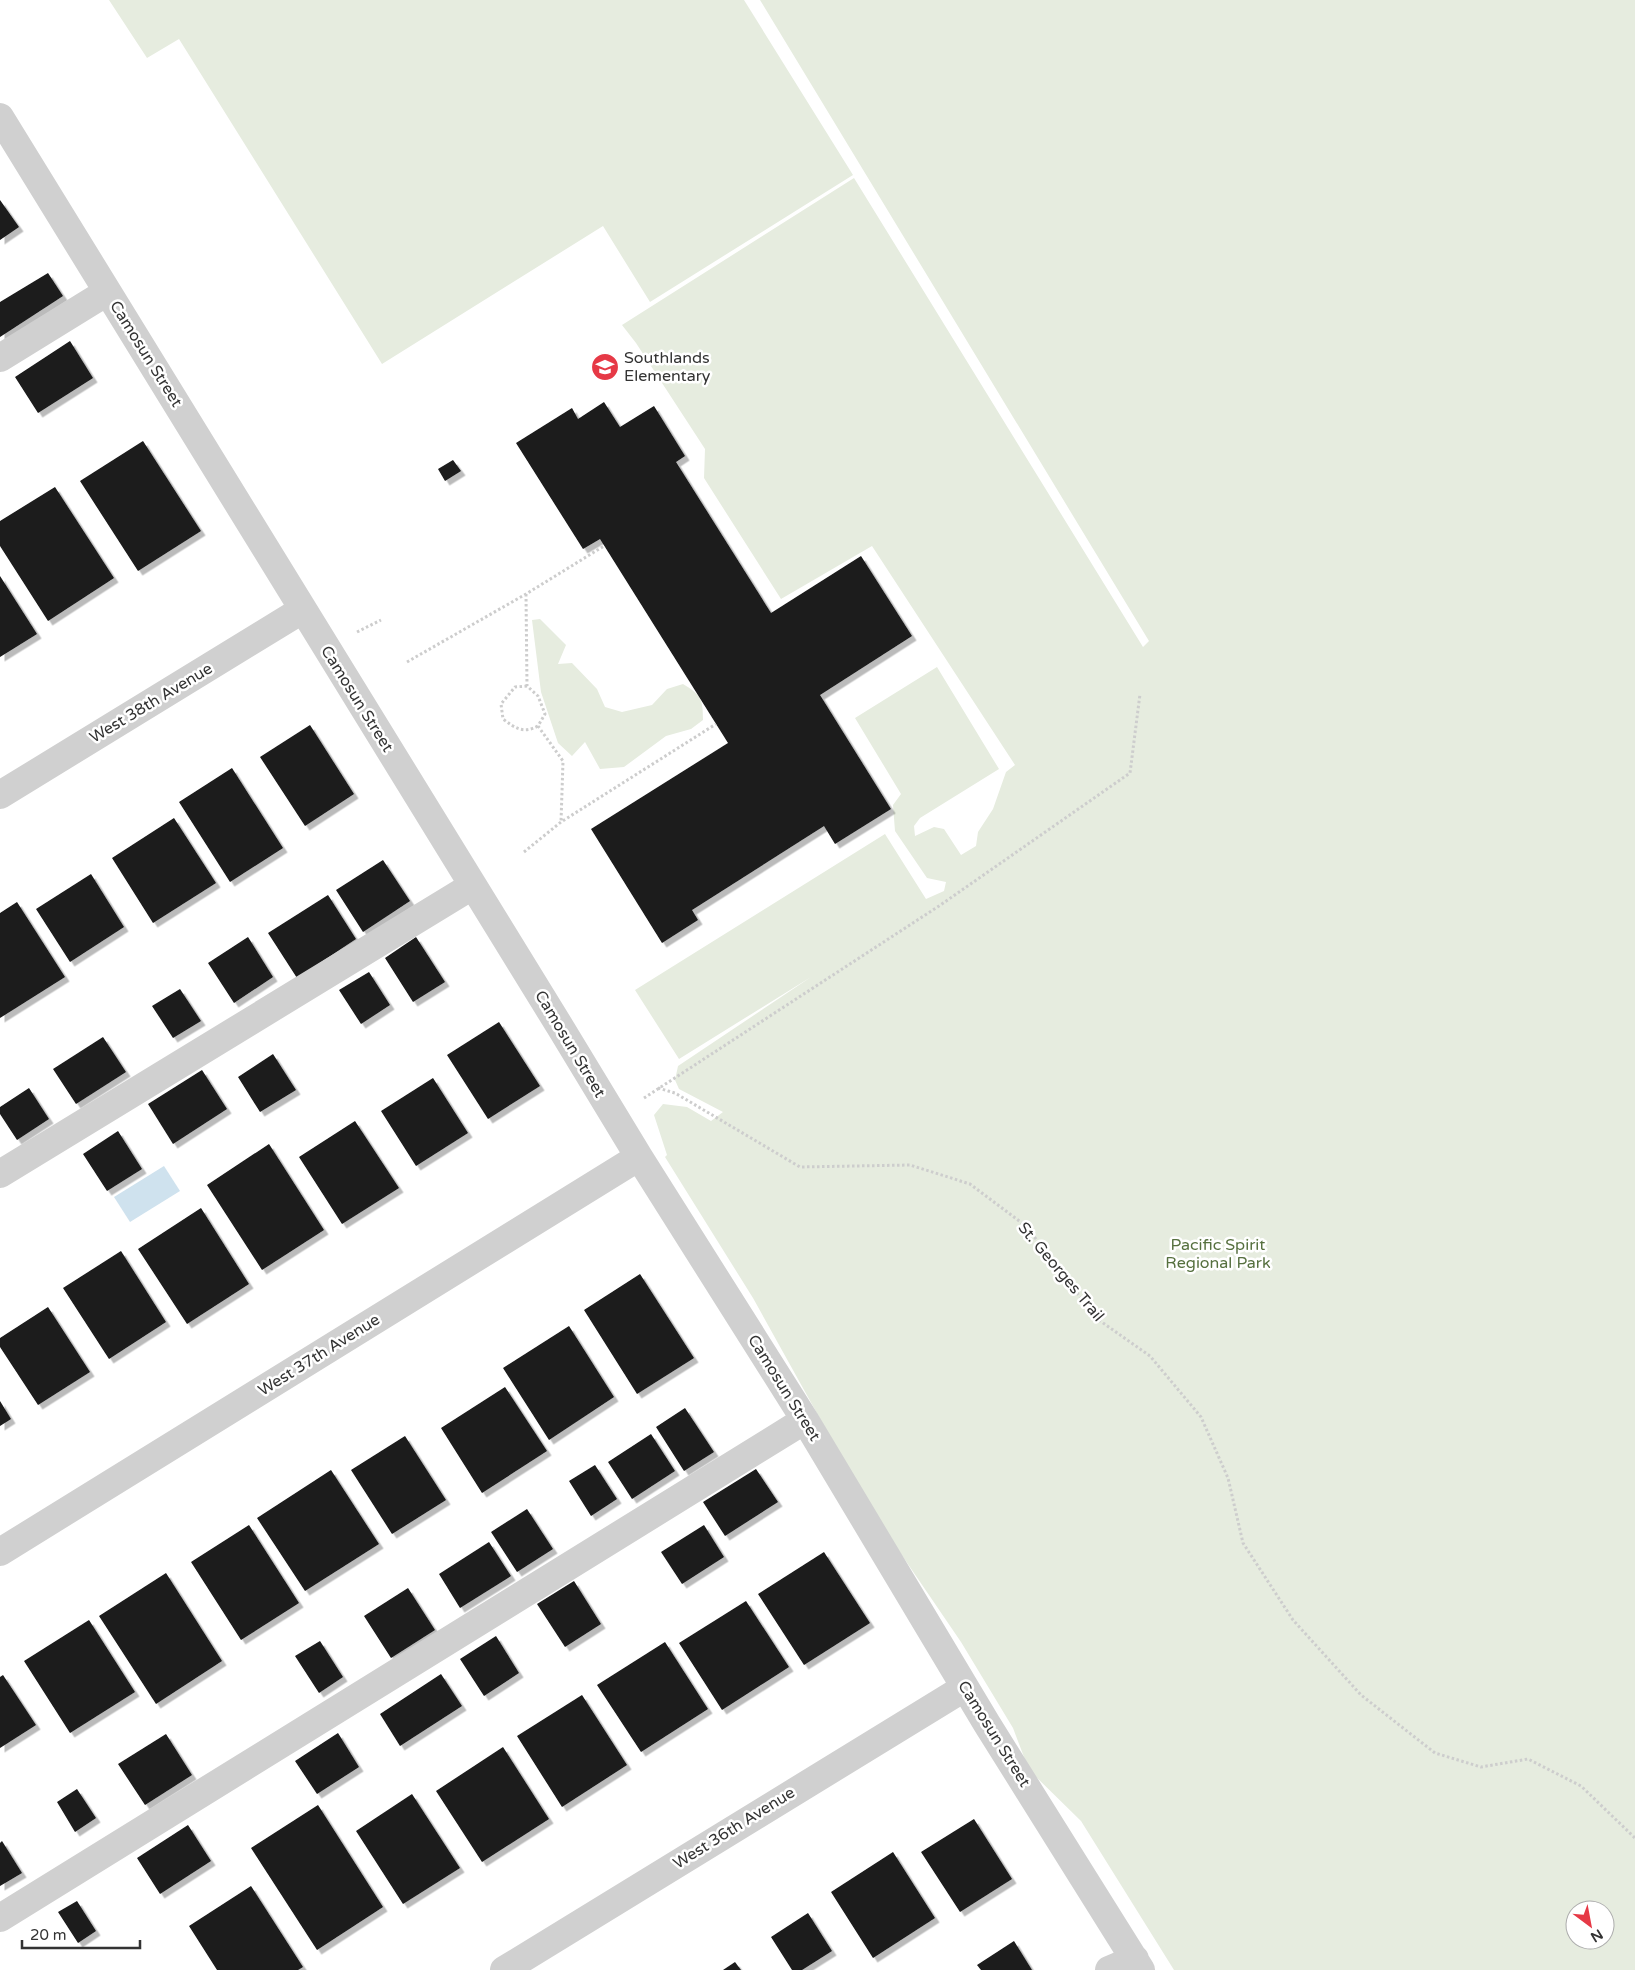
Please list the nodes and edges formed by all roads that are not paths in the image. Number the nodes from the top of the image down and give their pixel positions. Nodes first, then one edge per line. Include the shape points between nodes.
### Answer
1 (0, 116) edge
2 (107, 292) junction
3 (0, 358) edge
4 (302, 610) junction
5 (0, 795) edge
6 (472, 886) junction
7 (639, 1158) junction
8 (0, 1174) edge
9 (805, 1420) junction
10 (0, 1552) edge
11 (964, 1688) junction
12 (0, 1918) edge
13 (1138, 1964) edge
14 (504, 1970) edge
15 (1110, 1970) edge

1 - 2 street, Camosun Street
2 - 3 street
2 - 4 street, Camosun Street
4 - 5 street, West 38th Avenue
4 - 6 street, Camosun Street
6 - 7 street, Camosun Street
6 - 8 street
7 - 9 street, Camosun Street
7 - 10 street, West 37th Avenue
9 - 11 street, Camosun Street
9 - 12 street
11 - 13 street, Camosun Street
11 - 14 street, West 36th Avenue
13 - 15 street

